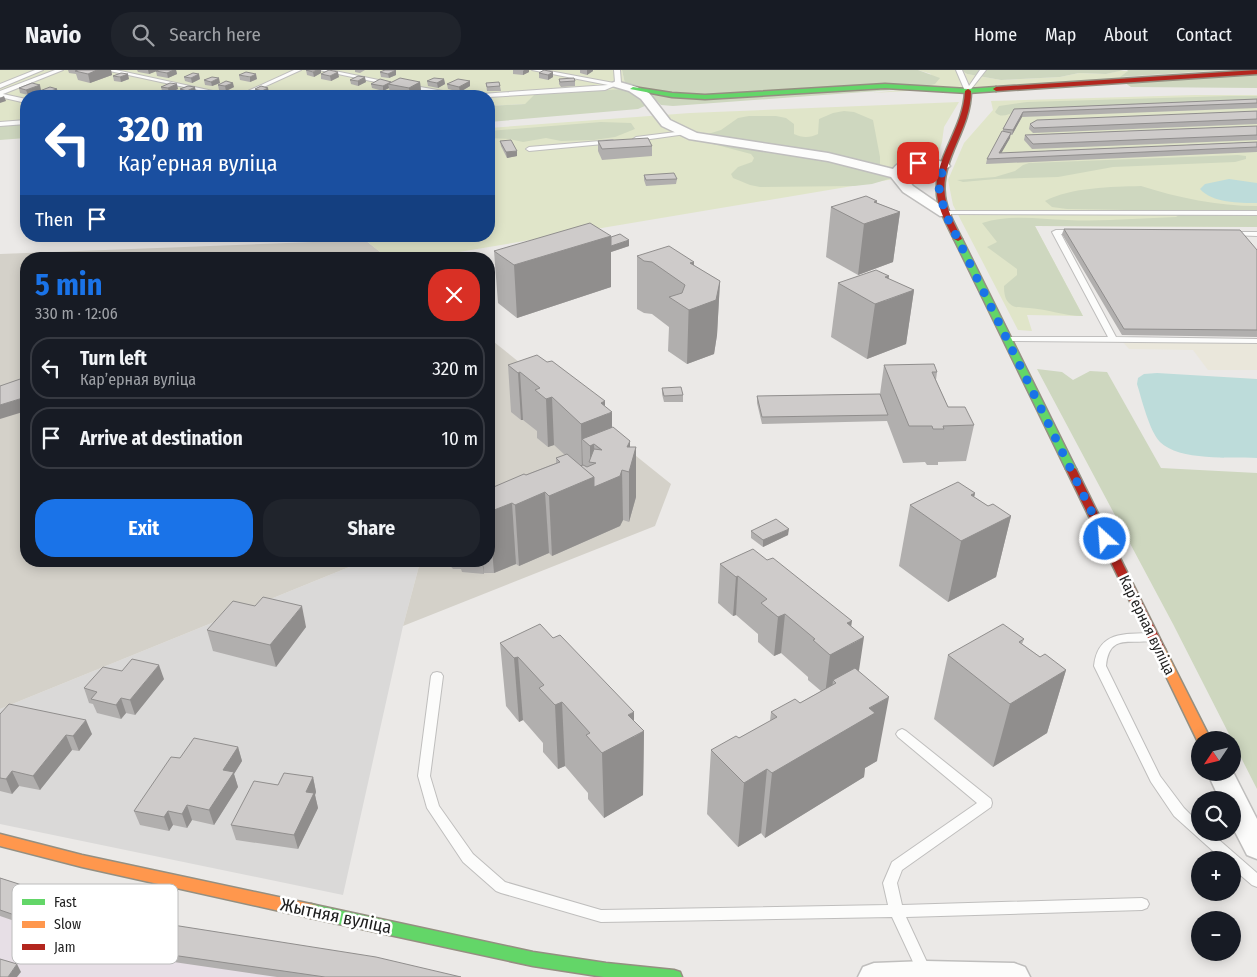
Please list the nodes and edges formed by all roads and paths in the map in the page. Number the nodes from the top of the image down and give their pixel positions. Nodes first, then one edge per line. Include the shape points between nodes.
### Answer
1 (40, 70) edge
2 (60, 70) edge
3 (108, 70) edge
4 (298, 70) edge
5 (322, 70) edge
6 (535, 70) edge
7 (617, 70) edge
8 (959, 70) edge
9 (982, 70) edge
10 (1237, 72) edge
11 (1257, 72) edge
12 (395, 84) edge
13 (616, 84) junction
14 (0, 86) edge
15 (404, 86) edge
16 (633, 89) junction
17 (204, 90) edge
18 (253, 90) edge
19 (426, 90) edge
20 (968, 91) junction
21 (0, 94) edge
22 (495, 95) edge
23 (20, 99) edge
24 (20, 122) edge
25 (0, 124) edge
26 (684, 133) junction
27 (622, 140) edge
28 (632, 140) edge
29 (529, 149) dead end
30 (943, 166) junction
31 (896, 174) junction
32 (945, 213) junction
33 (1257, 213) edge
34 (1085, 232) edge
35 (1219, 234) edge
36 (1257, 234) edge
37 (1008, 339) junction
38 (1113, 339) junction
39 (1257, 341) edge
40 (1153, 637) junction
41 (437, 676) dead end
42 (1200, 731) edge
43 (902, 734) dead end
44 (1224, 781) edge
45 (1191, 823) edge
46 (0, 840) edge
47 (1210, 841) edge
48 (1257, 847) edge
49 (1222, 851) edge
50 (1241, 868) edge
51 (1257, 881) edge
52 (1142, 904) dead end
53 (896, 911) junction
54 (926, 976) edge
55 (674, 977) edge
56 (874, 977) edge
57 (1014, 977) edge

1 - 14 lane
2 - 21 lane
3 - 17 lane
4 - 18 lane
5 - 12 lane
6 - 13 lane
7 - 13 lane via 619,80
8 - 20 lane
9 - 20 lane
10 - 11 street
10 - 20 street
13 - 16 street
13 - 22 lane via 598,89
15 - 19 lane
16 - 20 street via 706,97 878,87
16 - 26 street via 648,99 666,123
20 - 30 street, Карʼерная вуліца via 968,106
21 - 23 lane
24 - 25 lane
26 - 28 lane
26 - 31 street via 828,157
27 - 29 lane
30 - 31 street via 912,164 899,168
30 - 32 street, Карʼерная вуліца via 939,188
31 - 32 street via 908,189
32 - 33 lane
32 - 37 street, Карʼерная вуліца
34 - 38 lane via 1056,232
35 - 36 lane
37 - 38 lane
37 - 40 street, Карʼерная вуліца
38 - 39 lane
40 - 42 street, Карʼерная вуліца
40 - 45 lane via 1110,642 1103,648 1100,666 1155,779
41 - 53 lane via 424,776 433,808 468,858 501,887 601,916
43 - 53 lane via 986,803 897,866 890,883
44 - 48 street
46 - 55 street, Жытняя вуліца via 92,863 533,958
47 - 49 lane
50 - 51 lane
52 - 53 lane
53 - 54 lane
54 - 56 street
54 - 57 street

